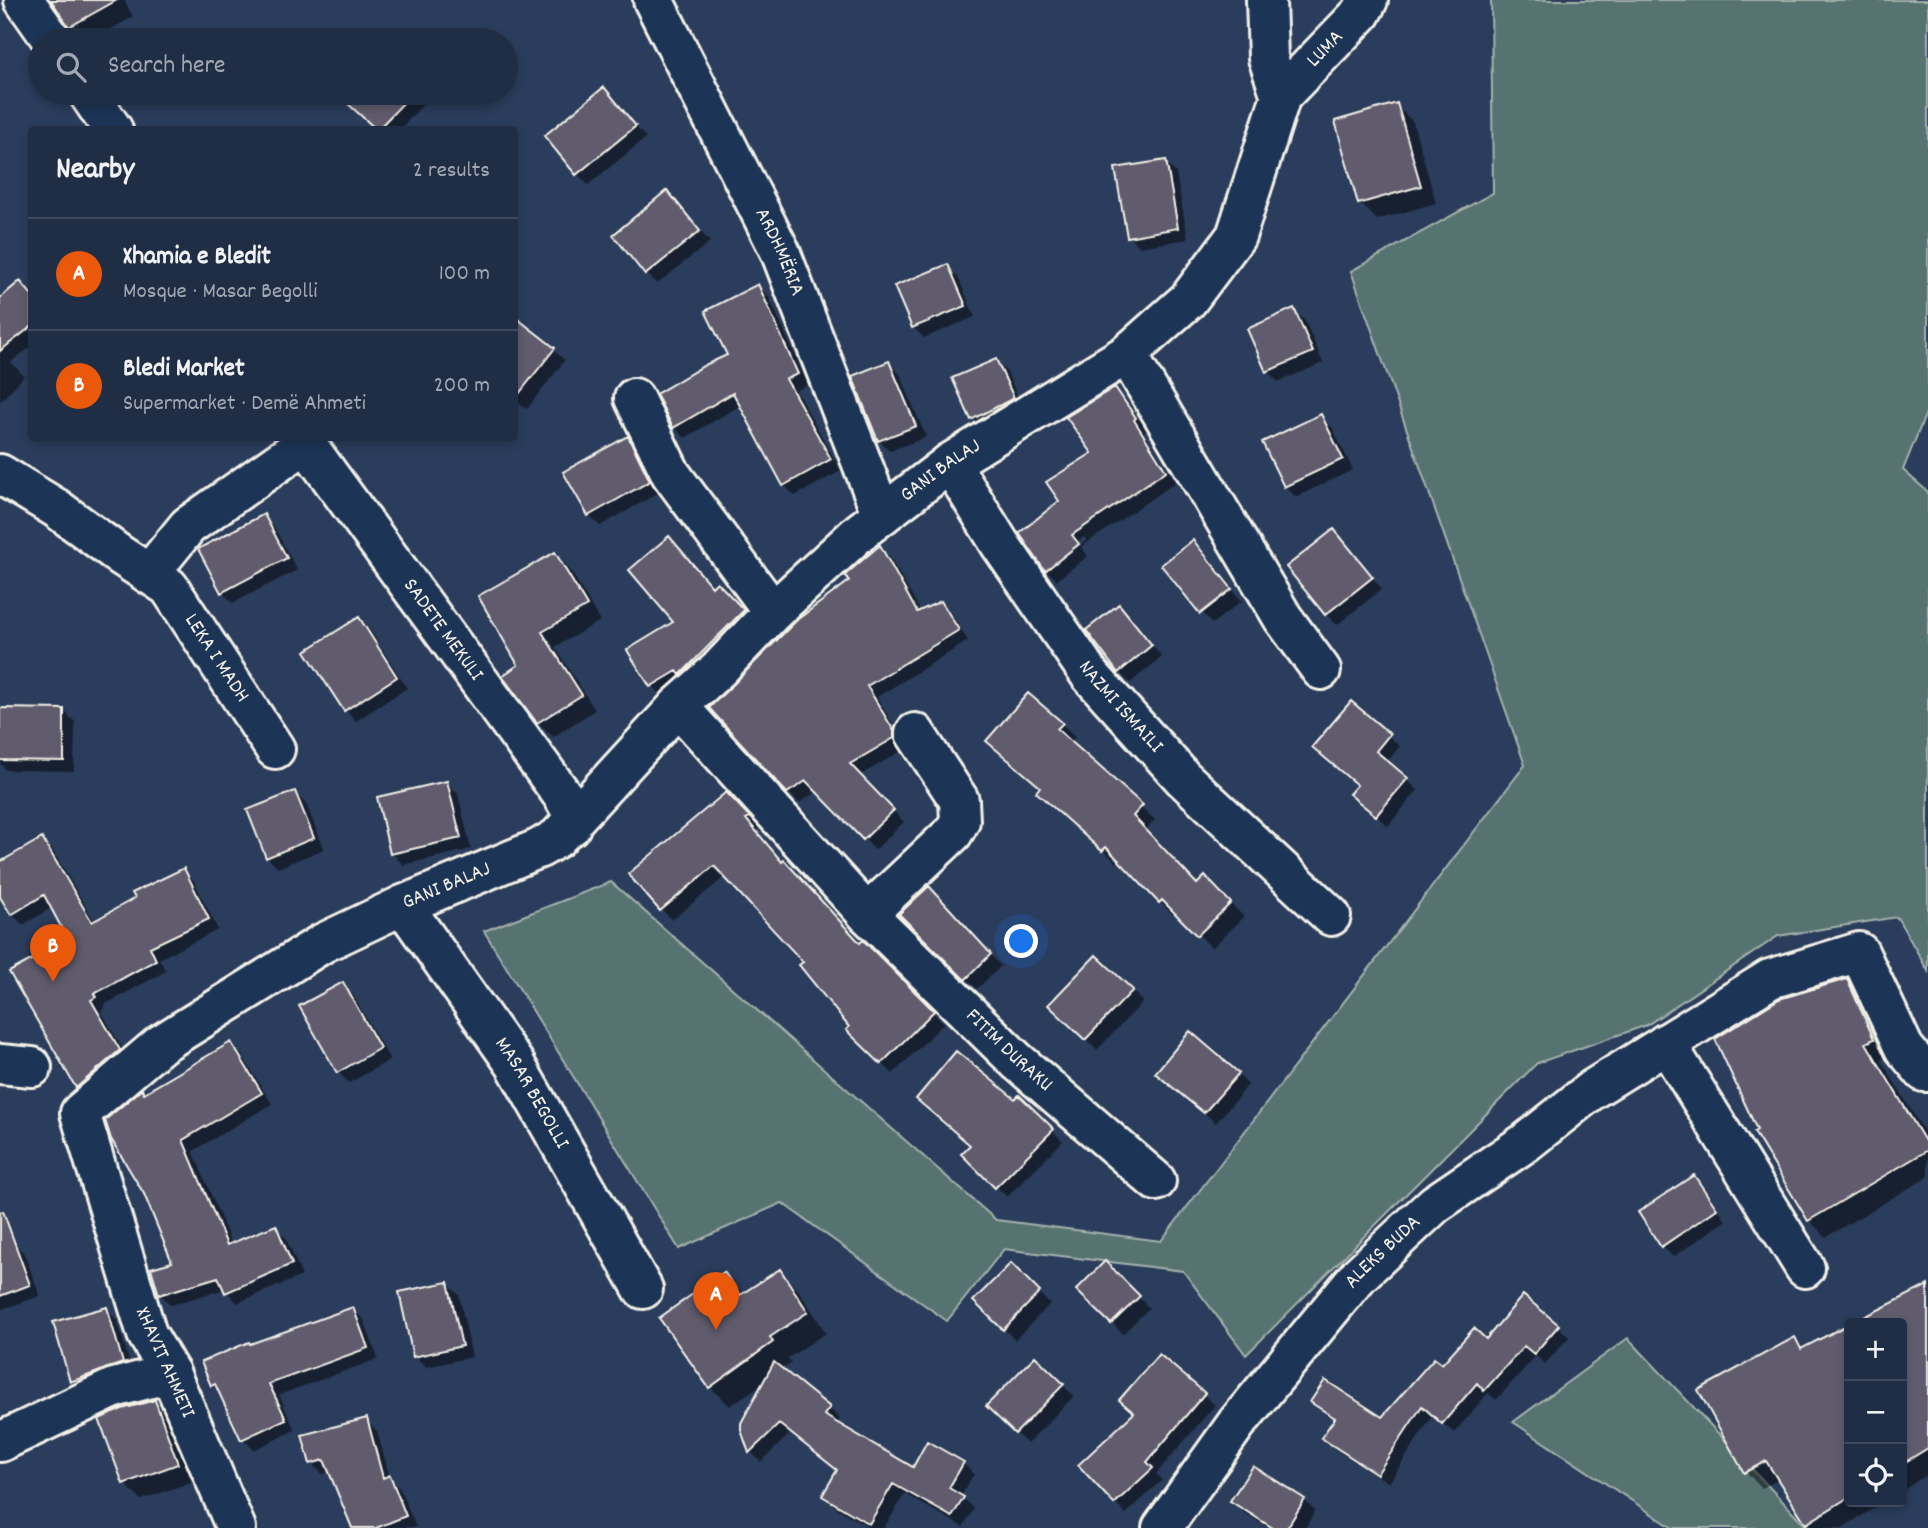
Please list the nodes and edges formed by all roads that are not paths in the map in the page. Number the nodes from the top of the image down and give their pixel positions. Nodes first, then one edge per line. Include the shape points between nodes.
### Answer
1 (24, 0) edge
2 (653, 0) edge
3 (1266, 0) edge
4 (1368, 0) edge
5 (44, 28) edge
6 (1281, 96) junction
7 (96, 105) edge
8 (110, 126) edge
9 (1127, 354) junction
10 (634, 397) dead end
11 (303, 441) edge
12 (305, 441) edge
13 (950, 463) junction
14 (0, 474) edge
15 (882, 515) junction
16 (149, 574) junction
17 (773, 612) junction
18 (1321, 670) dead end
19 (678, 706) junction
20 (915, 733) dead end
21 (275, 749) dead end
22 (571, 826) junction
23 (403, 905) junction
24 (867, 914) junction
25 (1332, 916) dead end
26 (1666, 1043) junction
27 (1928, 1072) edge
28 (80, 1113) joint
29 (1156, 1181) dead end
30 (1805, 1268) dead end
31 (643, 1289) dead end
32 (170, 1373) junction
33 (0, 1442) edge
34 (236, 1528) edge
35 (1162, 1528) edge

1 - 5 street
2 - 15 street, ARDHMËRIA via 780,251
3 - 6 street via 1268,58
4 - 6 street, LUMA via 1361,13
6 - 9 street, GANI BALAJ via 1236,236 1188,300
7 - 8 street
9 - 13 street, GANI BALAJ
9 - 18 street via 1283,618
10 - 17 street via 671,474
11 - 16 street via 188,526
12 - 22 street, SADETE MEKULI via 572,810
13 - 15 street, GANI BALAJ
13 - 25 street, NAZMI ISMAILI via 1090,675 1184,778
14 - 16 street, LEKA I MADH
15 - 17 street, GANI BALAJ
16 - 21 street, LEKA I MADH via 169,587
17 - 19 street, GANI BALAJ
19 - 22 street, GANI BALAJ
19 - 24 street, FITIM DURAKU
20 - 24 street via 959,800 960,821 953,833
22 - 23 street, GANI BALAJ via 540,848
23 - 28 street, GANI BALAJ via 323,943 161,1044
23 - 31 street, MASAR BEGOLLI via 514,1064
24 - 29 street, FITIM DURAKU via 1017,1061
26 - 27 street, ALEKS BUDA via 1770,979 1858,953 1905,1048
26 - 30 street
26 - 35 street, ALEKS BUDA via 1593,1088 1525,1143 1435,1204 1359,1275 1237,1423
28 - 32 street, XHAVIT AHMETI via 147,1334
32 - 33 street via 114,1388
32 - 34 street, XHAVIT AHMETI

